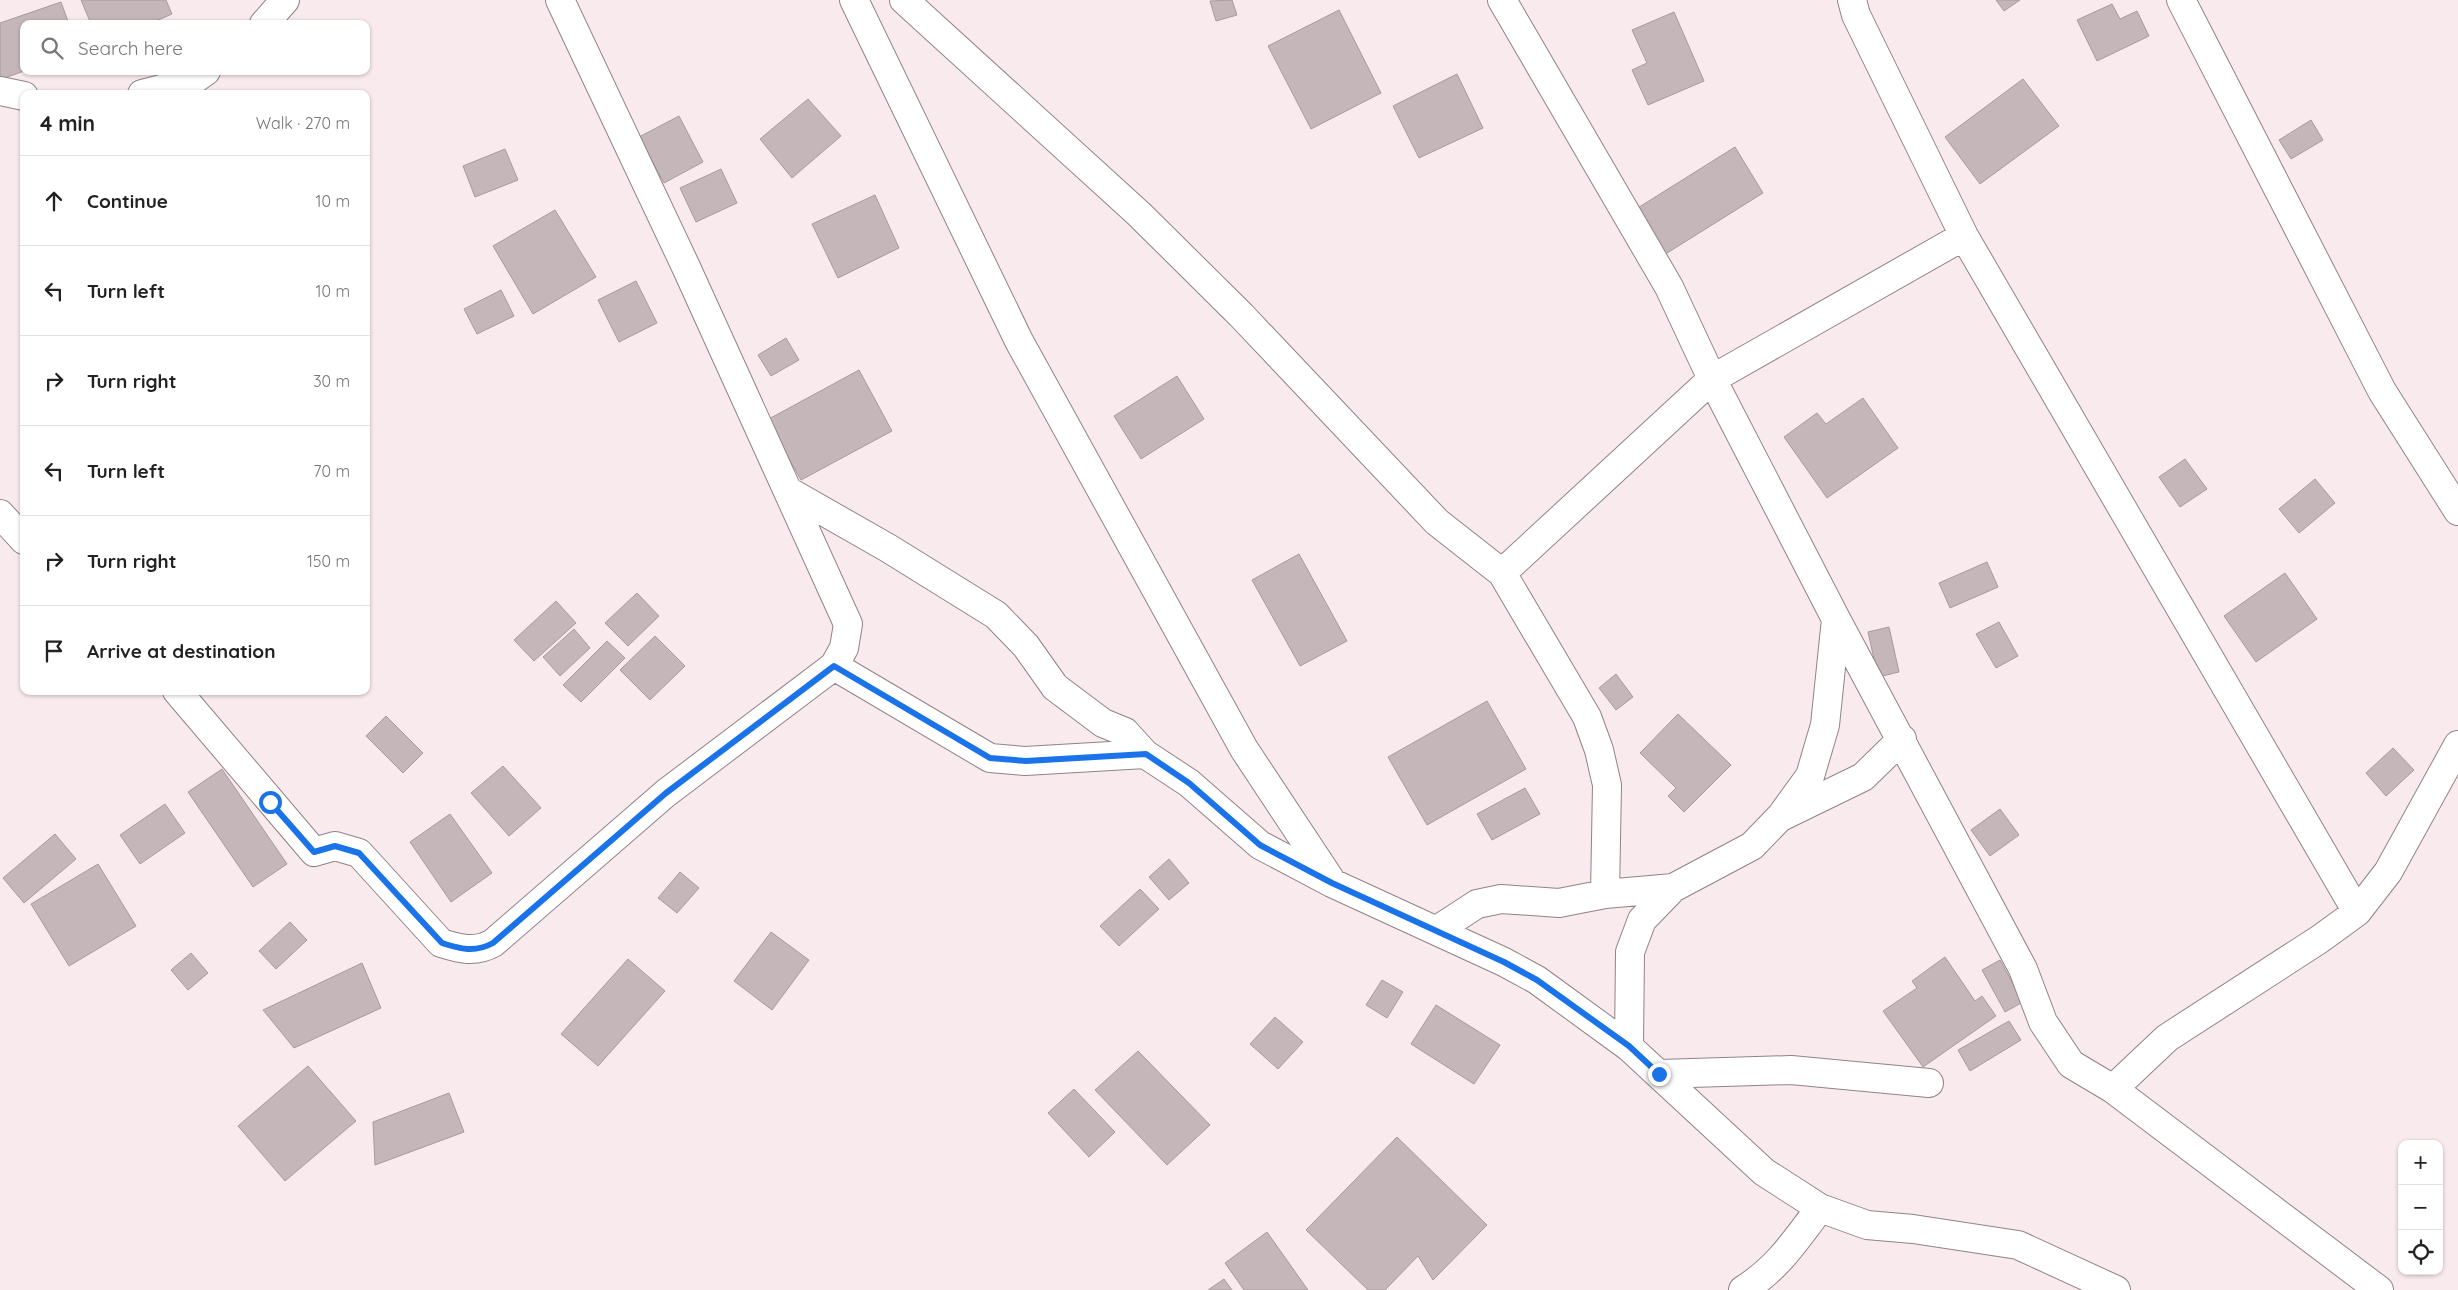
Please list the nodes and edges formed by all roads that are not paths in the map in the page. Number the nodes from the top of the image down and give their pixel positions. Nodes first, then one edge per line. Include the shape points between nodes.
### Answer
1 (285, 0) edge
2 (560, 0) edge
3 (854, 0) edge
4 (904, 0) edge
5 (1502, 0) edge
6 (1852, 0) edge
7 (2181, 0) edge
8 (268, 20) edge
9 (200, 75) edge
10 (157, 90) edge
11 (0, 91) edge
12 (20, 95) edge
13 (1964, 236) junction
14 (1712, 380) junction
15 (788, 491) junction
16 (2458, 511) edge
17 (0, 514) edge
18 (20, 536) edge
19 (1502, 573) junction
20 (1836, 619) junction
21 (834, 666) junction
22 (180, 695) edge
23 (1902, 739) junction
24 (2458, 745) edge
25 (1146, 754) junction
26 (1782, 816) junction
27 (1332, 883) junction
28 (1673, 888) junction
29 (1604, 894) junction
30 (2357, 912) junction
31 (1437, 930) junction
32 (1629, 1046) junction
33 (1659, 1074) junction
34 (1929, 1083) dead end
35 (2113, 1089) junction
36 (1820, 1208) junction
37 (2107, 1288) edge
38 (1743, 1290) edge
39 (2379, 1290) edge

1 - 8 street
2 - 15 street
3 - 27 street via 1019,341 1244,749
4 - 19 street via 1139,214 1241,315 1436,522
5 - 14 street via 1670,287
6 - 13 street via 1856,15
7 - 16 street via 2382,391
9 - 10 street via 192,81
11 - 12 street
13 - 14 street
13 - 30 street
14 - 19 street
14 - 20 street
15 - 21 street via 848,624 844,648
15 - 25 street via 996,615 1026,646 1055,687 1103,723 1125,732
17 - 18 street
19 - 29 street via 1587,717 1599,750 1607,785
20 - 23 street
20 - 26 street via 1825,724 1810,776
21 - 22 street via 666,793 481,950 460,949 442,943 359,853 335,846 314,852
21 - 25 street via 990,758 1026,761
23 - 26 street via 1863,777
23 - 35 street via 2023,969 2044,1022 2070,1064
24 - 30 street via 2388,872
25 - 27 street via 1189,783 1260,845
26 - 28 street via 1752,846
27 - 31 street
28 - 29 street
28 - 32 street via 1642,920 1630,952
29 - 31 street via 1559,903 1500,899 1477,904
30 - 35 street via 2167,1038
31 - 32 street via 1537,980
32 - 33 street
33 - 34 street via 1791,1070
33 - 36 street via 1764,1172
35 - 39 street
36 - 37 street via 1867,1225 1913,1228 2018,1245
36 - 38 street via 1782,1261

